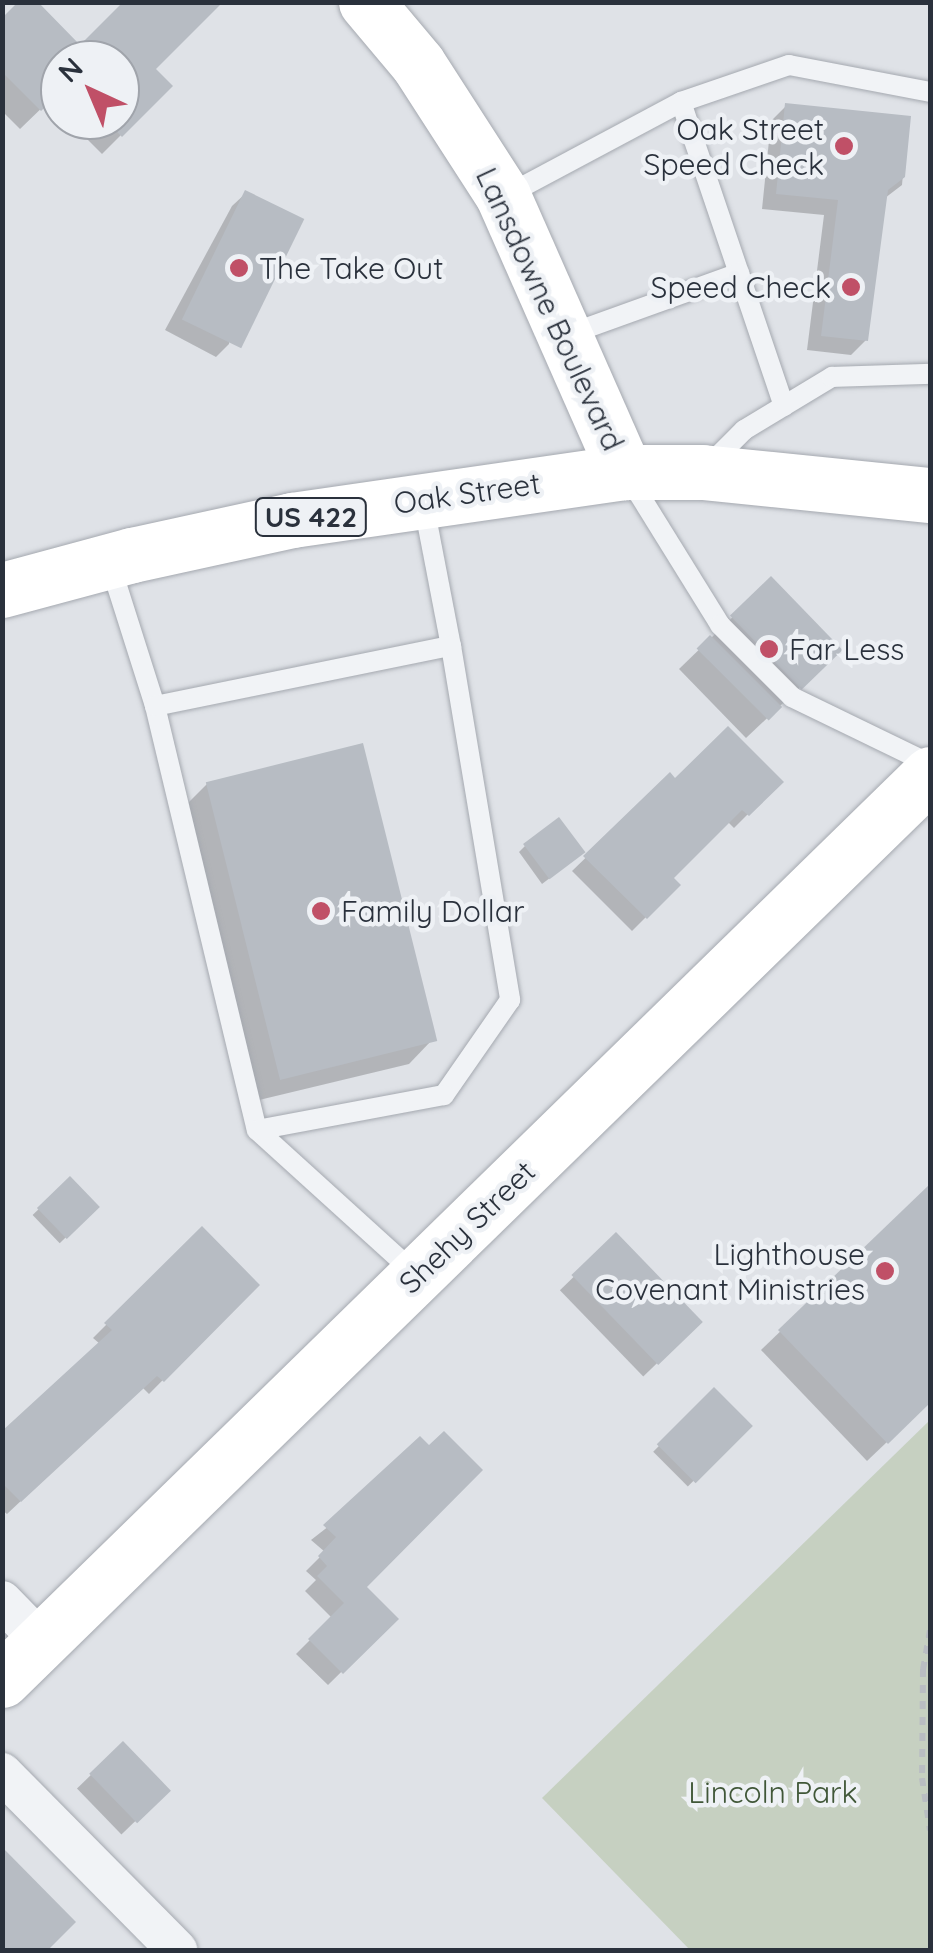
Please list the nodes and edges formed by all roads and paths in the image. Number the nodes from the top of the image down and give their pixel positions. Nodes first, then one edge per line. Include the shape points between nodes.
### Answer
1 (366, 2) edge
2 (930, 92) edge
3 (682, 102) junction
4 (503, 196) junction
5 (740, 273) junction
6 (565, 336) junction
7 (930, 374) edge
8 (784, 406) junction
9 (625, 472) junction
10 (702, 472) junction
11 (930, 494) edge
12 (422, 498) junction
13 (109, 562) junction
14 (2, 590) edge
15 (452, 646) junction
16 (155, 706) junction
17 (930, 764) edge
18 (930, 774) edge
19 (257, 1130) junction
20 (417, 1275) junction
21 (2, 1602) edge
22 (930, 1630) edge
23 (41, 1642) junction
24 (2, 1680) edge
25 (2, 1773) edge
26 (930, 1830) edge
27 (177, 1950) edge

1 - 4 main road, Lansdowne Boulevard via 418,64
2 - 3 lane via 789,65
3 - 4 lane
3 - 5 lane
4 - 6 main road, Lansdowne Boulevard
5 - 6 lane
5 - 8 lane
6 - 9 main road, Lansdowne Boulevard
7 - 8 lane via 832,377
8 - 10 lane via 744,430
9 - 10 main road, Oak Street / US 422
9 - 12 main road, Oak Street / US 422
9 - 17 lane via 720,625 792,698
10 - 11 main road, Oak Street / US 422
12 - 13 main road, Oak Street / US 422
12 - 15 lane
13 - 14 main road, Oak Street / US 422
13 - 16 lane
15 - 16 lane
15 - 19 lane via 510,1000 444,1095
16 - 19 lane
18 - 20 main road, Shehy Street
19 - 20 lane
20 - 23 main road, Shehy Street
21 - 23 street
22 - 26 path via 922,1760
23 - 24 main road, Shehy Street
25 - 27 street

